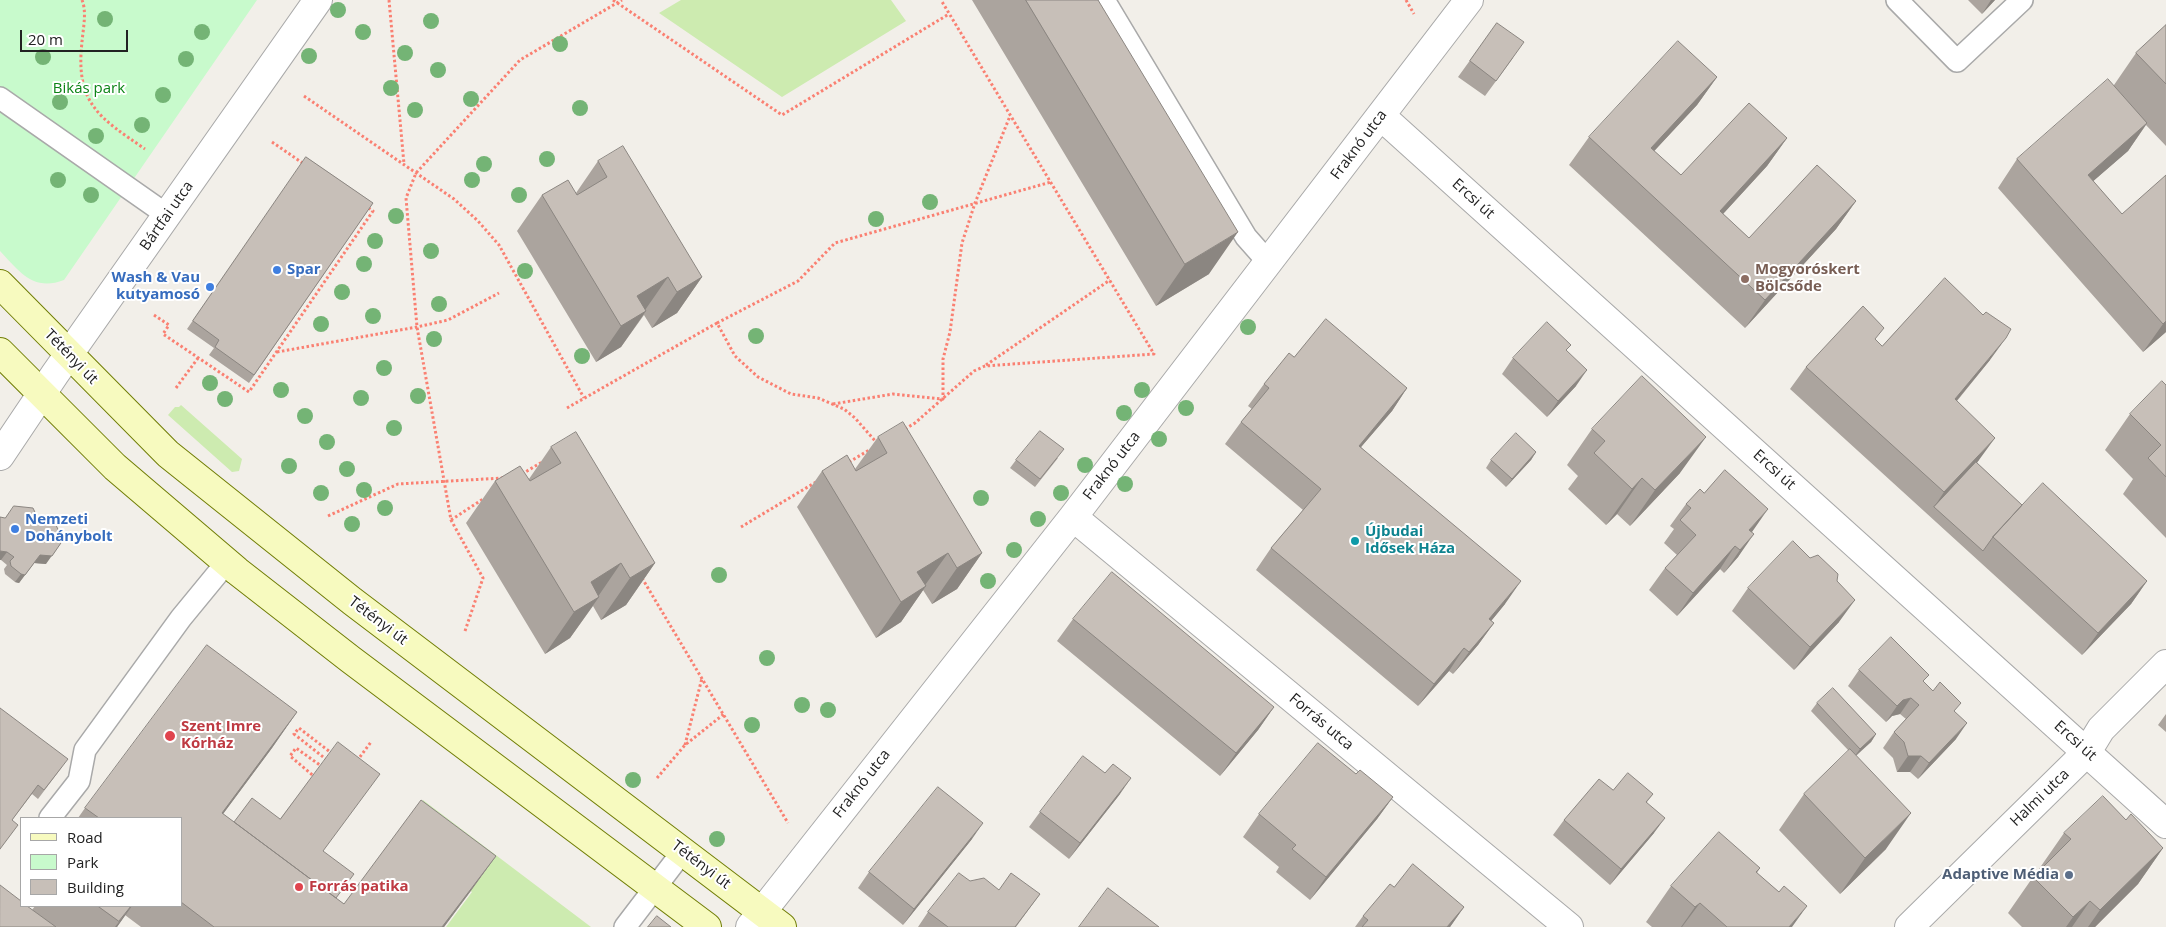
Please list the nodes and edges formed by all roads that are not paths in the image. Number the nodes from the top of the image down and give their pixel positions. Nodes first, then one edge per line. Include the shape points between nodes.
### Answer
1 (318, 0) edge
2 (1104, 0) edge
3 (1469, 0) edge
4 (1897, 0) edge
5 (2022, 0) edge
6 (0, 98) edge
7 (1381, 116) junction
8 (167, 215) junction
9 (1269, 263) junction
10 (0, 284) edge
11 (0, 352) edge
12 (69, 355) junction
13 (42, 394) junction
14 (0, 456) edge
15 (1073, 517) junction
16 (227, 562) junction
17 (2166, 664) edge
18 (2088, 752) junction
19 (51, 817) edge
20 (2166, 824) edge
21 (683, 851) junction
22 (655, 887) junction
23 (764, 922) edge
24 (625, 927) edge
25 (708, 927) edge
26 (1569, 927) edge
27 (1909, 927) edge

1 - 8 street, Bártfai utca
2 - 9 lane via 1246,237
3 - 7 street, Fraknó utca
4 - 5 lane via 1957,61
6 - 8 lane
7 - 9 street, Fraknó utca
7 - 18 street, Ercsi út
8 - 12 street, Bártfai utca
9 - 15 street, Fraknó utca
10 - 12 main road, Tétényi út
11 - 13 main road
12 - 13 street, Bártfai utca
12 - 21 main road, Tétényi út via 168,454 352,602
13 - 14 street, Bártfai utca
13 - 16 main road via 115,466
15 - 23 street, Fraknó utca
15 - 26 street, Forrás utca
16 - 19 lane via 181,618 85,750 79,781
16 - 22 main road via 350,659
17 - 18 street, Halmi utca via 2101,729
18 - 20 street, Ercsi út
18 - 27 street, Halmi utca
21 - 22 lane
21 - 23 main road, Tétényi út
22 - 24 lane
22 - 25 main road

